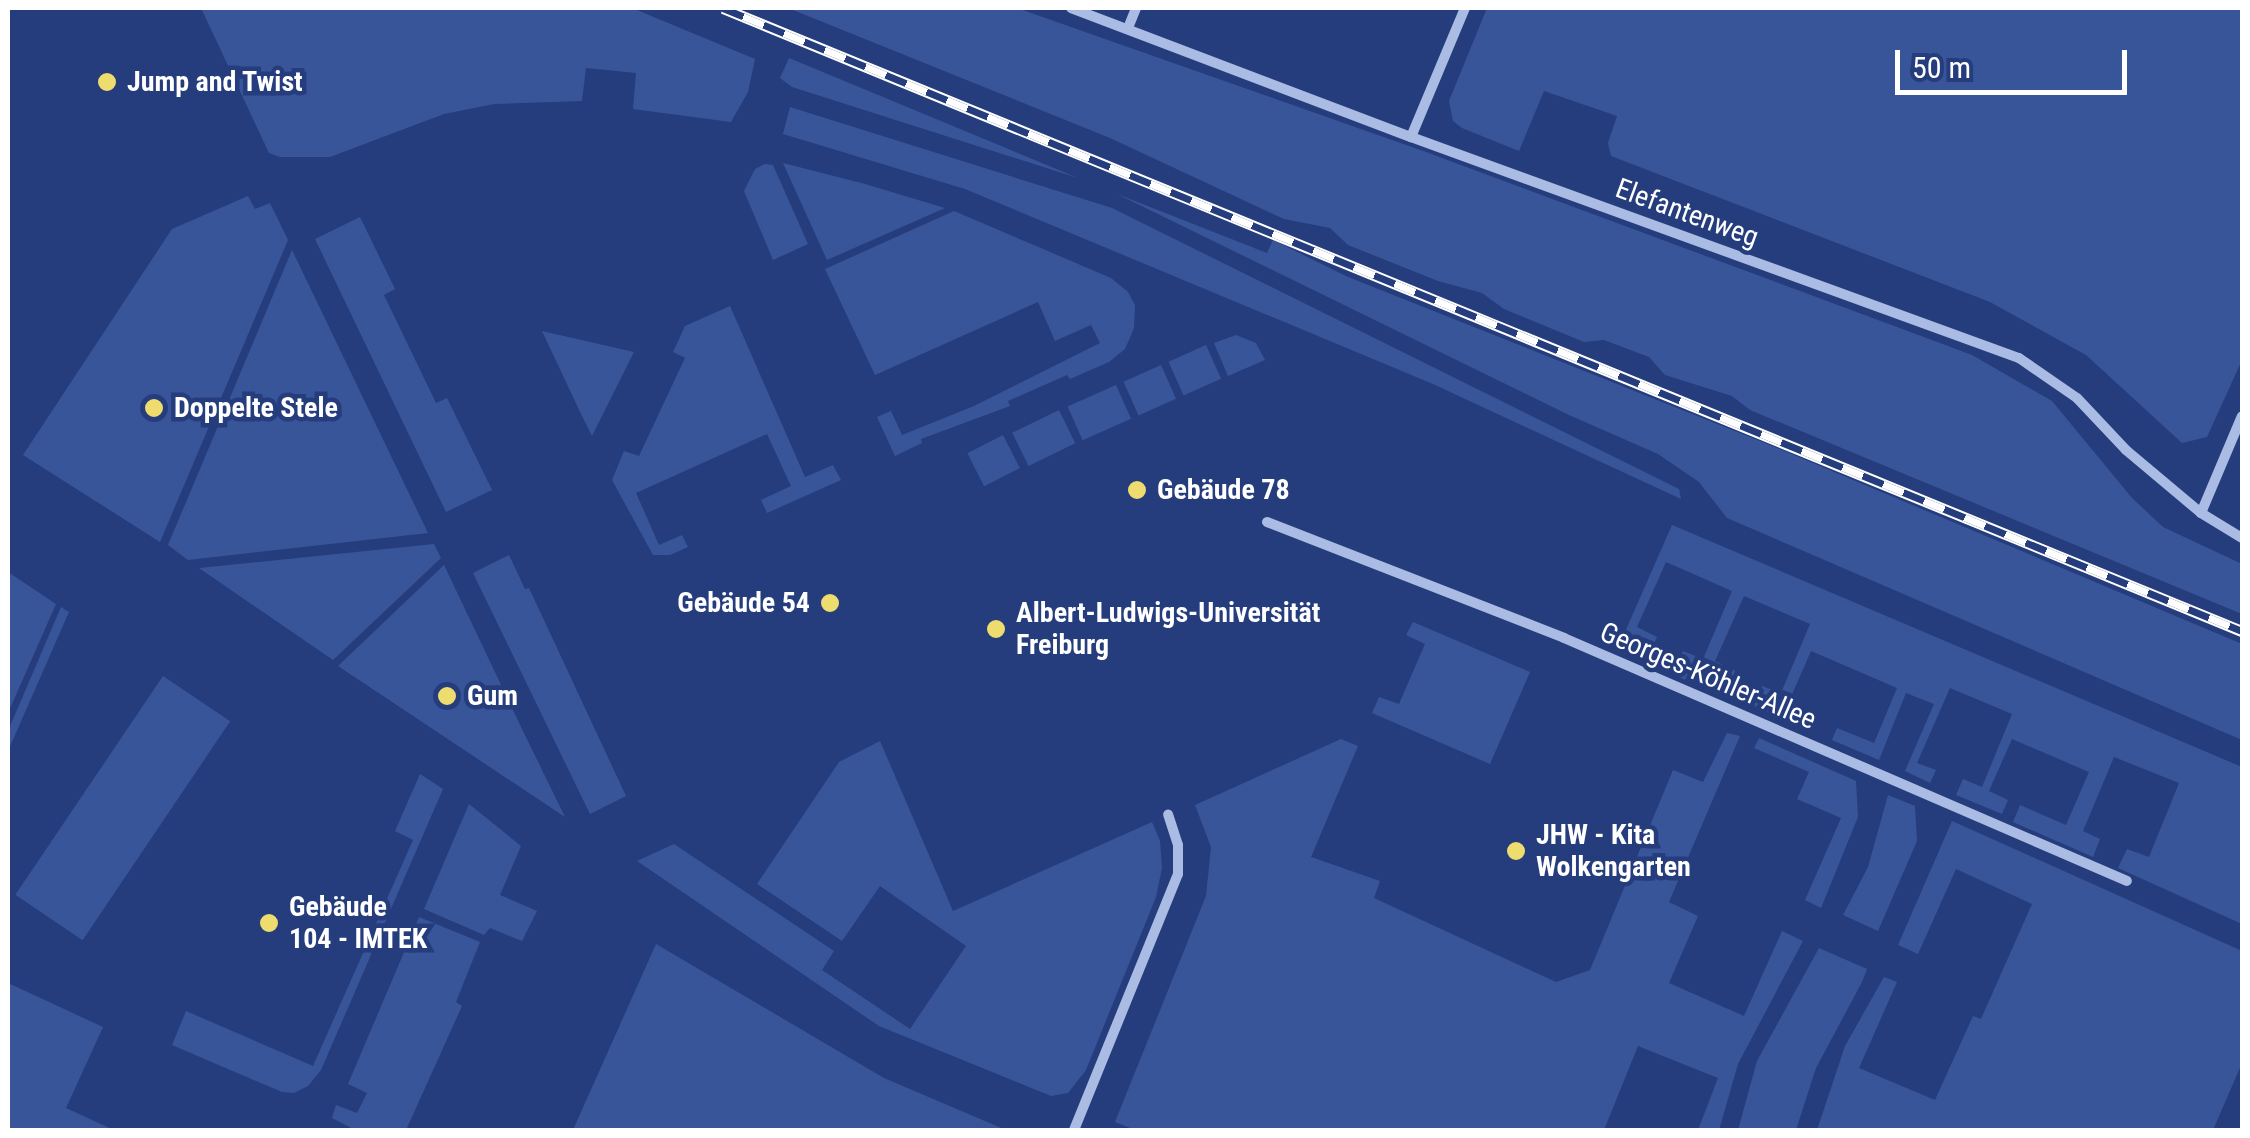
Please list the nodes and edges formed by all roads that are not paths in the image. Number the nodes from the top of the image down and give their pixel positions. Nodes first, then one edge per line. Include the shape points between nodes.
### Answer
1 (1071, 8) edge
2 (1136, 8) edge
3 (1465, 8) edge
4 (1128, 28) junction
5 (1411, 137) junction
6 (2242, 416) edge
7 (2201, 514) junction
8 (1267, 522) dead end
9 (2242, 538) edge
10 (1168, 815) dead end
11 (2127, 881) dead end
12 (1077, 1130) edge

1 - 4 street, Elefantenweg
2 - 4 street
3 - 5 street
4 - 5 street, Elefantenweg
5 - 7 street, Elefantenweg via 2019,358 2076,398
6 - 7 street
7 - 9 street, Elefantenweg
8 - 11 street, Georges-Köhler-Allee via 1564,638
10 - 12 street via 1178,874

